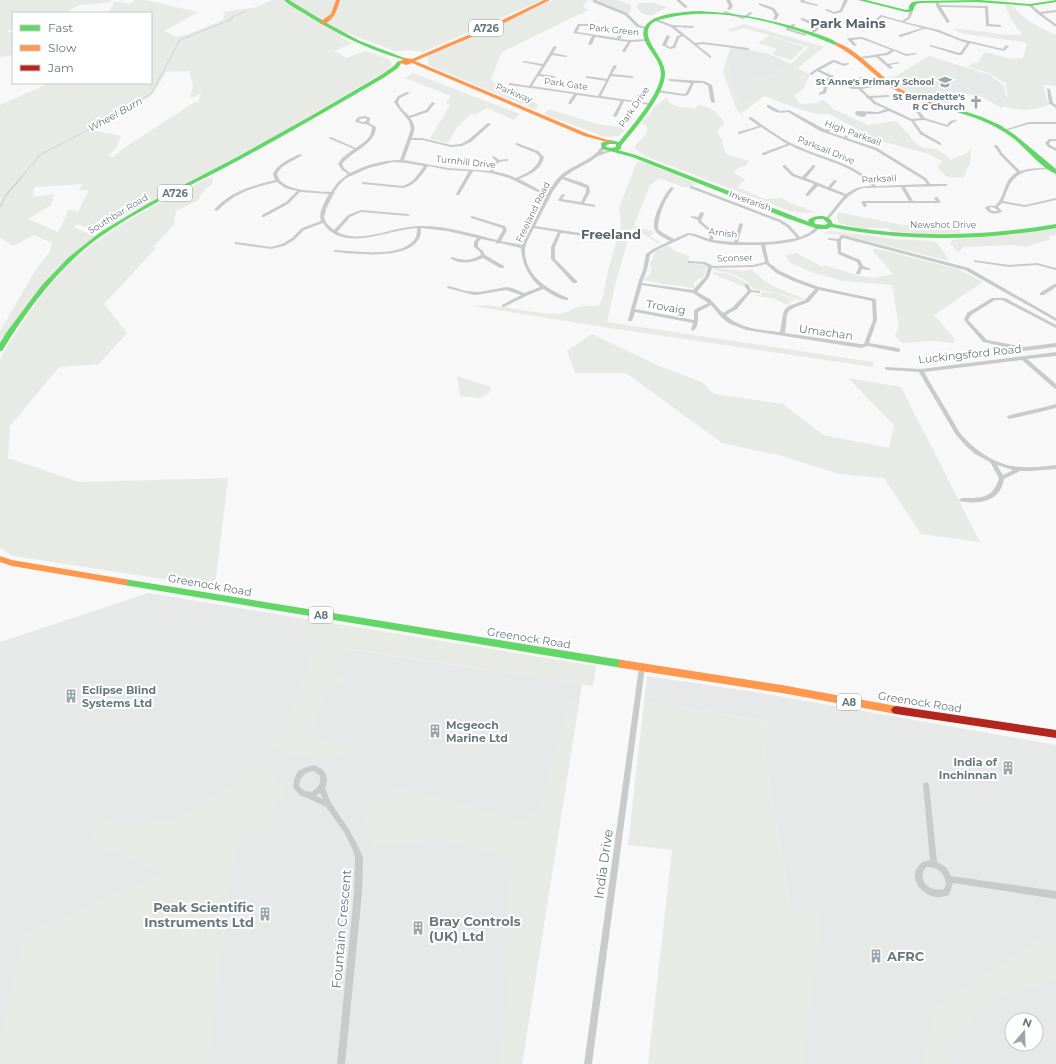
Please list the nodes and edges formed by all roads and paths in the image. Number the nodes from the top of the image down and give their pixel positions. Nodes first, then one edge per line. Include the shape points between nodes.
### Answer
1 (286, 0) edge
2 (338, 0) edge
3 (548, 0) edge
4 (678, 0) edge
5 (803, 0) edge
6 (846, 0) edge
7 (860, 0) edge
8 (594, 1) edge
9 (914, 1) edge
10 (957, 1) edge
11 (1051, 1) edge
12 (760, 4) dead end
13 (937, 4) junction
14 (986, 4) junction
15 (1030, 4) junction
16 (817, 5) dead end
17 (686, 7) junction
18 (728, 7) edge
19 (827, 10) dead end
20 (910, 11) junction
21 (1056, 11) edge
22 (1039, 12) junction
23 (654, 19) junction
24 (775, 19) junction
25 (802, 19) dead end
26 (903, 22) junction
27 (948, 22) dead end
28 (322, 23) junction
29 (871, 24) dead end
30 (590, 25) dead end
31 (672, 26) junction
32 (1000, 26) dead end
33 (1056, 26) edge
34 (692, 27) dead end
35 (646, 28) junction
36 (924, 28) junction
37 (623, 31) dead end
38 (809, 34) junction
39 (684, 35) junction
40 (594, 36) junction
41 (668, 36) dead end
42 (900, 36) dead end
43 (618, 39) junction
44 (646, 40) junction
45 (630, 41) junction
46 (969, 42) junction
47 (590, 44) dead end
48 (696, 44) junction
49 (855, 45) dead end
50 (931, 46) dead end
51 (1007, 46) dead end
52 (555, 47) dead end
53 (748, 49) dead end
54 (894, 50) junction
55 (624, 51) dead end
56 (550, 54) junction
57 (915, 54) dead end
58 (876, 55) junction
59 (566, 56) dead end
60 (710, 57) dead end
61 (860, 58) junction
62 (406, 62) junction
63 (524, 62) dead end
64 (898, 63) dead end
65 (848, 64) dead end
66 (544, 65) junction
67 (615, 66) dead end
68 (817, 70) junction
69 (811, 74) dead end
70 (537, 75) junction
71 (611, 75) junction
72 (588, 76) dead end
73 (832, 76) junction
74 (554, 77) dead end
75 (632, 78) dead end
76 (862, 78) dead end
77 (608, 80) junction
78 (670, 80) dead end
79 (692, 82) junction
80 (844, 83) junction
81 (888, 83) junction
82 (510, 84) dead end
83 (530, 86) junction
84 (860, 88) junction
85 (1048, 89) dead end
86 (657, 91) junction
87 (825, 92) junction
88 (408, 93) dead end
89 (576, 93) junction
90 (820, 94) dead end
91 (830, 94) dead end
92 (888, 96) dead end
93 (599, 97) junction
94 (867, 97) junction
95 (623, 100) junction
96 (713, 102) dead end
97 (433, 103) dead end
98 (570, 103) dead end
99 (649, 104) junction
100 (768, 106) dead end
101 (1056, 107) edge
102 (915, 108) dead end
103 (888, 110) junction
104 (865, 114) dead end
105 (615, 116) dead end
106 (408, 118) junction
107 (750, 118) dead end
108 (924, 119) junction
109 (912, 120) junction
110 (955, 120) dead end
111 (367, 122) dead end
112 (1056, 123) edge
113 (489, 124) dead end
114 (827, 125) dead end
115 (761, 126) junction
116 (1005, 130) junction
117 (826, 132) junction
118 (845, 132) dead end
119 (739, 133) dead end
120 (626, 136) junction
121 (330, 138) dead end
122 (845, 138) junction
123 (411, 139) junction
124 (1056, 140) edge
125 (517, 144) dead end
126 (606, 144) junction
127 (790, 144) junction
128 (940, 144) dead end
129 (996, 146) dead end
130 (616, 148) junction
131 (356, 149) junction
132 (1056, 150) edge
133 (763, 154) dead end
134 (300, 155) dead end
135 (494, 156) dead end
136 (595, 156) junction
137 (507, 160) dead end
138 (402, 161) junction
139 (498, 161) junction
140 (426, 166) junction
141 (784, 166) dead end
142 (814, 166) dead end
143 (472, 170) junction
144 (1054, 170) edge
145 (491, 172) junction
146 (1019, 172) junction
147 (351, 175) junction
148 (561, 177) junction
149 (517, 179) junction
150 (804, 179) junction
151 (278, 181) junction
152 (835, 181) dead end
153 (363, 183) dead end
154 (817, 184) junction
155 (929, 185) junction
156 (946, 185) dead end
157 (902, 186) junction
158 (691, 187) dead end
159 (875, 187) junction
160 (672, 188) dead end
161 (829, 188) junction
162 (300, 190) junction
163 (699, 190) junction
164 (333, 193) junction
165 (458, 194) dead end
166 (666, 194) junction
167 (695, 194) dead end
168 (846, 194) junction
169 (562, 195) dead end
170 (672, 195) dead end
171 (807, 195) dead end
172 (548, 196) junction
173 (936, 198) dead end
174 (1056, 199) edge
175 (912, 202) junction
176 (1002, 202) junction
177 (582, 204) junction
178 (594, 206) dead end
179 (865, 206) dead end
180 (996, 207) dead end
181 (216, 210) dead end
182 (702, 213) dead end
183 (408, 215) dead end
184 (483, 215) dead end
185 (263, 216) dead end
186 (472, 217) dead end
187 (692, 217) dead end
188 (700, 219) junction
189 (479, 220) junction
190 (323, 222) junction
191 (829, 222) junction
192 (741, 224) dead end
193 (814, 224) junction
194 (1056, 226) edge
195 (420, 227) junction
196 (533, 227) junction
197 (560, 231) junction
198 (334, 232) junction
199 (592, 236) dead end
200 (480, 237) junction
201 (799, 238) junction
202 (841, 238) junction
203 (829, 239) dead end
204 (674, 241) junction
205 (711, 241) junction
206 (236, 243) dead end
207 (498, 243) junction
208 (736, 243) junction
209 (763, 244) junction
210 (523, 247) junction
211 (335, 251) dead end
212 (483, 256) junction
213 (452, 258) dead end
214 (976, 260) dead end
215 (690, 262) dead end
216 (767, 263) junction
217 (502, 267) dead end
218 (712, 267) junction
219 (861, 268) junction
220 (869, 269) dead end
221 (1056, 269) edge
222 (858, 274) dead end
223 (575, 282) dead end
224 (641, 284) junction
225 (746, 285) dead end
226 (543, 287) junction
227 (448, 288) dead end
228 (818, 288) junction
229 (1055, 288) edge
230 (750, 291) junction
231 (694, 292) junction
232 (758, 292) dead end
233 (1042, 294) dead end
234 (524, 295) junction
235 (566, 299) dead end
236 (711, 303) junction
237 (504, 306) dead end
238 (633, 310) junction
239 (722, 314) junction
240 (630, 320) dead end
241 (1056, 320) edge
242 (696, 322) junction
243 (1056, 326) edge
244 (693, 330) dead end
245 (782, 335) junction
246 (866, 344) junction
247 (1055, 346) edge
248 (1032, 348) junction
249 (0, 349) edge
250 (898, 350) dead end
251 (1056, 354) edge
252 (1038, 356) junction
253 (1023, 358) junction
254 (887, 368) dead end
255 (921, 370) junction
256 (1056, 387) edge
257 (1056, 406) edge
258 (1009, 417) dead end
259 (991, 460) junction
260 (1056, 468) edge
261 (1019, 469) junction
262 (1002, 478) junction
263 (962, 500) dead end
264 (0, 559) edge
265 (642, 667) junction
266 (1056, 734) edge
267 (926, 785) dead end
268 (322, 788) junction
269 (307, 795) junction
270 (328, 805) junction
271 (934, 864) junction
272 (950, 879) junction
273 (1056, 895) edge
274 (341, 1064) edge
275 (588, 1064) edge

1 - 28 street, Parkway
2 - 28 street via 333,15
3 - 62 street, A726
4 - 17 street
5 - 16 street via 801,1
6 - 19 street via 841,11 834,13
7 - 20 street
8 - 35 street via 626,14 638,26
9 - 13 street
9 - 20 street
10 - 13 street
10 - 14 street
11 - 15 street
12 - 24 street via 773,9 777,15
13 - 14 street
13 - 27 street
14 - 15 street
14 - 32 street via 988,25
15 - 22 street
17 - 18 street
17 - 23 street via 664,13
18 - 24 street
20 - 26 street via 909,17
21 - 22 street
22 - 33 street
23 - 31 street
23 - 35 street
24 - 38 street via 794,25
25 - 38 street via 815,25 817,29
26 - 29 street via 880,16
26 - 36 street
28 - 62 street, Parkway
30 - 40 street, Park Green via 579,25 575,33
31 - 34 street
31 - 39 street
35 - 44 street
36 - 42 street
36 - 46 street
37 - 43 street
38 - 61 street via 838,44
39 - 41 street via 678,37 674,47 670,48 664,45
39 - 48 street
40 - 43 street, Park Green
40 - 47 street
43 - 45 street, Park Green
44 - 45 street, Park Green
44 - 86 street, Park Drive via 658,55 664,70 663,80
45 - 55 street
46 - 50 street via 961,54
46 - 51 street via 1004,50
48 - 53 street
48 - 60 street
49 - 54 street via 849,39 862,38
52 - 56 street, Park Gate
54 - 57 street via 906,55
54 - 58 street
56 - 59 street
56 - 66 street, Park Gate
58 - 61 street
58 - 64 street via 889,66
61 - 81 street
62 - 126 street, Parkway
62 - 249 street, Southbar Road / A726 via 280,136 100,235 71,258 46,284
63 - 66 street
65 - 68 street via 843,65 833,60
66 - 70 street, Park Gate
67 - 71 street, Park Gate
68 - 69 street
68 - 73 street
70 - 74 street
70 - 83 street, Park Gate
71 - 75 street
71 - 77 street, Park Gate
72 - 77 street
73 - 80 street
73 - 87 street via 827,80
76 - 80 street
77 - 93 street, Park Gate
78 - 79 street
79 - 86 street via 688,94
79 - 96 street via 710,85
80 - 84 street via 853,88
81 - 84 street
81 - 116 street via 906,94 974,116
82 - 83 street, Park Gate
83 - 89 street, Park Gate
84 - 94 street
85 - 101 street via 1051,103
86 - 99 street, Park Drive
87 - 90 street
87 - 91 street
88 - 106 street via 399,97 396,102
89 - 93 street, Park Gate
89 - 98 street
92 - 94 street
93 - 95 street, Park Gate
94 - 103 street
95 - 99 street, Park Gate
95 - 105 street
97 - 106 street via 427,111
99 - 120 street, Park Drive
100 - 117 street, High Parksail via 776,112 788,111
102 - 108 street
103 - 104 street
103 - 109 street
106 - 123 street via 413,129
107 - 115 street, Parksail Drive
108 - 109 street
108 - 110 street via 948,126
109 - 128 street via 921,133
111 - 131 street via 374,127 375,132 372,138
112 - 116 street via 1028,122
113 - 123 street via 467,143 459,146
114 - 117 street via 830,128
115 - 119 street
115 - 127 street, Parksail Drive
116 - 144 street
117 - 122 street, High Parksail
118 - 122 street via 849,134
120 - 126 street, Park Drive
120 - 130 street, Park Drive
121 - 131 street
122 - 155 street, High Parksail via 884,153 925,179
123 - 138 street
124 - 132 street via 1047,143
125 - 149 street via 537,152 542,157 536,169
126 - 130 street, Parkway
126 - 136 street, Freeland Road
127 - 133 street
127 - 159 street, Parksail Drive via 850,167
129 - 146 street
130 - 136 street, Freeland Road
130 - 193 street via 778,213
131 - 147 street via 348,153 340,164
134 - 151 street via 275,172
135 - 139 street
136 - 148 street, Freeland Road
137 - 139 street
138 - 140 street, Turnhill Drive
138 - 147 street, Turnhill Drive via 382,162
139 - 145 street
140 - 143 street, Turnhill Drive
140 - 153 street via 408,186
141 - 150 street via 793,175
142 - 150 street
143 - 145 street, Turnhill Drive
143 - 165 street
144 - 146 street
145 - 149 street, Turnhill Drive
146 - 176 street via 1010,177
147 - 164 street, Turnhill Drive via 338,183
148 - 172 street, Freeland Road via 553,185
148 - 177 street via 588,187
149 - 172 street, Turnhill Drive
150 - 154 street
151 - 162 street via 283,186
151 - 181 street via 234,194 224,200
152 - 161 street
154 - 161 street
154 - 171 street
155 - 156 street, Parksail
155 - 157 street, Parksail
157 - 159 street, Parksail
157 - 175 street
158 - 163 street, Inverarish
159 - 168 street, Parksail via 854,189
160 - 166 street
161 - 168 street
162 - 164 street
162 - 185 street via 279,209
163 - 167 street
163 - 201 street, Inverarish via 780,221
164 - 190 street, Turnhill Drive via 323,210
166 - 170 street
166 - 204 street via 656,228 658,232
168 - 191 street
169 - 177 street via 560,200
172 - 196 street, Freeland Road
173 - 175 street via 939,202
174 - 176 street via 1025,206
175 - 179 street via 863,202
176 - 180 street
177 - 178 street
182 - 188 street
183 - 198 street via 361,211 349,216
184 - 189 street
186 - 189 street
187 - 188 street
188 - 205 street via 700,223 713,232
189 - 207 street via 504,227
190 - 198 street
190 - 206 street via 304,229 283,246 272,248
191 - 193 street via 827,228
191 - 194 street, Newshot Drive via 846,229 940,237 1009,234
192 - 208 street
193 - 201 street, Arnish via 814,233
195 - 198 street via 362,238
195 - 200 street
195 - 211 street via 416,241 394,252
196 - 197 street
196 - 210 street, Freeland Road
197 - 199 street
197 - 223 street via 553,247 553,259
200 - 207 street
200 - 212 street via 476,247
201 - 209 street, Arnish
202 - 203 street
202 - 219 street via 839,253 859,261
202 - 241 street via 967,269
204 - 205 street, Arnish via 690,234
204 - 224 street, Arnish via 648,254
205 - 208 street, Arnish
207 - 210 street
208 - 209 street, Arnish
209 - 216 street
210 - 226 street, Freeland Road via 526,268
212 - 213 street via 466,262
212 - 217 street
214 - 221 street via 1009,266 1037,264
215 - 218 street via 705,263
216 - 218 street, Sconser
216 - 228 street, Umachan via 778,272
218 - 231 street, Sconser
219 - 220 street
219 - 222 street
224 - 231 street, Umachan
224 - 238 street, Arnish
225 - 230 street
226 - 234 street
226 - 235 street, Freeland Road
227 - 234 street via 482,293 503,287
228 - 245 street via 807,301 787,310
228 - 246 street, Umachan via 874,300 875,320
229 - 233 street
230 - 232 street
230 - 239 street via 735,308
231 - 236 street, Umachan
234 - 237 street
236 - 239 street, Umachan
236 - 242 street via 696,311
238 - 240 street, Arnish
238 - 242 street, Trovaig
239 - 245 street, Umachan via 730,322 746,329
242 - 244 street
243 - 248 street via 1003,299 994,299 968,314 966,320 985,341 1024,349
245 - 246 street, Umachan via 861,346
246 - 250 street
247 - 248 street
248 - 252 street
251 - 252 street, Luckingsford Road
252 - 253 street, Luckingsford Road
253 - 255 street, Luckingsford Road
253 - 256 street
254 - 255 street, Luckingsford Road
255 - 259 street via 964,442
257 - 258 street via 1021,412
259 - 261 street
259 - 262 street
260 - 261 street
261 - 262 street
262 - 263 street via 994,495 977,500
264 - 265 street, Greenock Road / A8
265 - 266 street, Greenock Road / A8 via 900,711
265 - 275 street, India Drive
267 - 271 street
268 - 269 street
268 - 269 street, Fountain Crescent via 325,778 323,773 314,768 303,771 297,778 296,787 299,792
268 - 270 street, Fountain Crescent
269 - 270 street, Fountain Crescent
270 - 274 street, Fountain Crescent via 346,830 359,857 358,893
271 - 272 street via 944,869
271 - 272 street via 924,864 919,871 919,881 926,890 937,895 946,892
272 - 273 street

